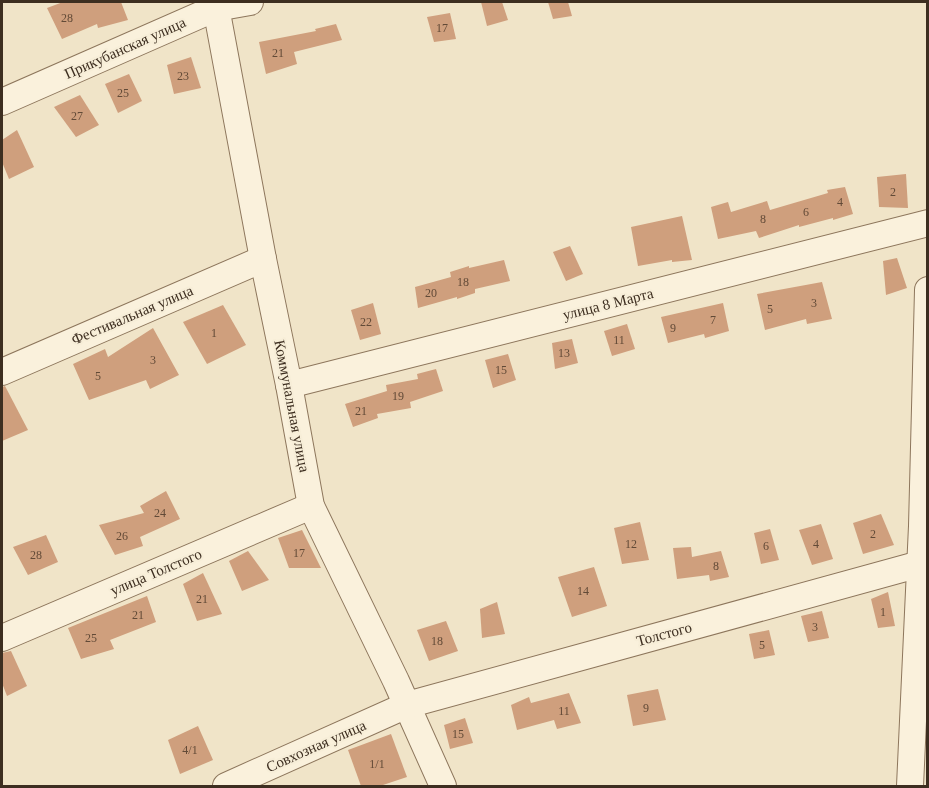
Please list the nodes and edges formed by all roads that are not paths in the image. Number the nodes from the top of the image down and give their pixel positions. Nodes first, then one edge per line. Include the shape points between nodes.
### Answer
1 (250, 2) edge
2 (216, 5) edge
3 (2, 102) edge
4 (927, 223) edge
5 (262, 259) junction
6 (927, 290) edge
7 (2, 372) edge
8 (289, 385) junction
9 (311, 506) junction
10 (920, 564) junction
11 (2, 638) edge
12 (407, 705) junction
13 (226, 786) edge
14 (443, 786) edge
15 (910, 786) edge

1 - 2 street, Прикубанская улица
2 - 3 street, Прикубанская улица
2 - 5 street, Коммунальная улица
4 - 8 street, улица 8 Марта
5 - 7 street, Фестивальная улица
5 - 8 street, Коммунальная улица
6 - 10 street
8 - 9 street, Коммунальная улица
9 - 11 street, улица Толстого
9 - 12 street, Коммунальная улица
10 - 12 street, Толстого
10 - 15 street
12 - 13 street, Совхозная улица
12 - 14 street, Коммунальная улица

